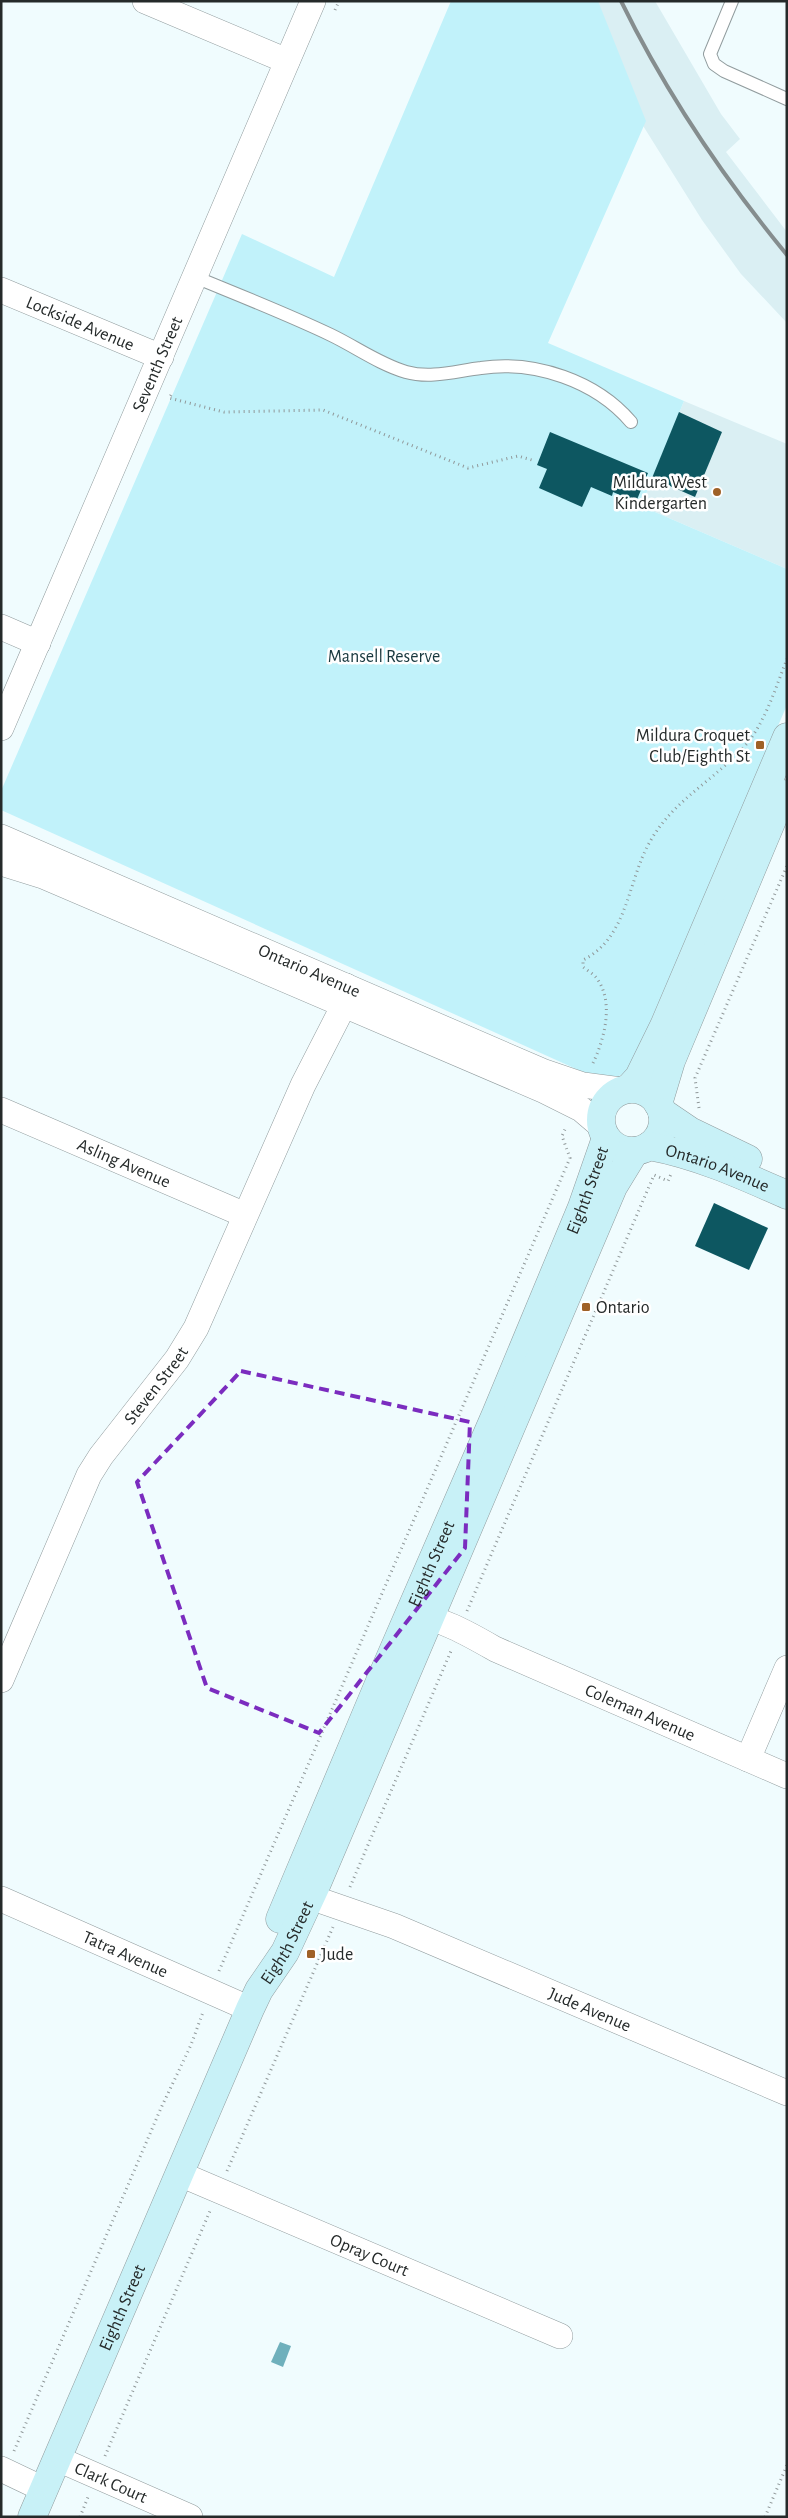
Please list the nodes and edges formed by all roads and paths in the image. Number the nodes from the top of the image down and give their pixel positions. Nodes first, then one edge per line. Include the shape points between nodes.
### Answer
1 (145, 1) edge
2 (313, 1) edge
3 (732, 1) edge
4 (287, 61) junction
5 (787, 99) edge
6 (195, 277) junction
7 (1, 290) edge
8 (161, 357) junction
9 (631, 422) dead end
10 (1, 628) edge
11 (38, 643) junction
12 (787, 659) edge
13 (1, 728) edge
14 (787, 737) edge
15 (787, 786) edge
16 (1, 837) edge
17 (1, 863) edge
18 (787, 866) edge
19 (340, 997) junction
20 (625, 1090) junction
21 (579, 1095) junction
22 (660, 1108) junction
23 (1, 1110) edge
24 (603, 1132) junction
25 (685, 1142) junction
26 (642, 1149) junction
27 (787, 1176) edge
28 (787, 1194) edge
29 (246, 1215) junction
30 (421, 1620) junction
31 (458, 1634) junction
32 (787, 1668) edge
33 (1, 1680) edge
34 (748, 1759) junction
35 (787, 1776) edge
36 (308, 1886) junction
37 (1, 1899) edge
38 (343, 1903) junction
39 (211, 1990) junction
40 (255, 1999) junction
41 (787, 2093) edge
42 (180, 2174) junction
43 (220, 2189) junction
44 (560, 2336) dead end
45 (58, 2459) junction
46 (102, 2464) dead end
47 (787, 2465) edge
48 (4, 2470) edge
49 (43, 2489) junction
50 (32, 2517) edge
51 (190, 2517) edge
52 (765, 2517) edge

1 - 4 street
2 - 4 street, Seventh Street
3 - 5 lane via 710,54 714,64
4 - 6 street, Seventh Street
6 - 8 street, Seventh Street
6 - 9 lane via 333,336 405,372 447,374 510,365 532,368 601,394
7 - 8 street, Lockside Avenue
8 - 11 street, Seventh Street
10 - 11 street
11 - 13 street, Seventh Street
12 - 21 path via 767,707 743,749 675,807 661,824 642,858 618,925 600,949 582,960 583,967 598,980 606,1012 601,1045
14 - 20 street via 664,1026 639,1076
15 - 22 street via 671,1060
16 - 19 street, Ontario Avenue
17 - 19 street, Ontario Avenue via 43,876
18 - 25 path via 695,1078 700,1105
19 - 21 street, Ontario Avenue via 542,1071
19 - 29 street, Steven Street
20 - 21 street, Ontario Avenue
20 - 22 street via 646,1092
20 - 24 street via 607,1101 602,1109
21 - 24 street, Ontario Avenue
21 - 39 path via 562,1136 570,1158
22 - 25 street, Ontario Avenue
22 - 26 street via 661,1131
23 - 29 street, Asling Avenue
24 - 26 street via 619,1148
24 - 30 street, Eighth Street via 597,1169 496,1414
25 - 26 street, Ontario Avenue
25 - 27 street, Ontario Avenue via 727,1150
25 - 28 street, Ontario Avenue via 720,1166
25 - 31 path via 668,1181 654,1176
26 - 30 street, Eighth Street via 613,1187
29 - 33 street, Steven Street via 196,1328 177,1359 89,1475
30 - 31 street, Coleman Avenue
30 - 36 street, Eighth Street
31 - 34 street, Coleman Avenue
31 - 38 path
32 - 34 street
34 - 35 street, Coleman Avenue
36 - 38 street, Jude Avenue
36 - 40 street, Eighth Street via 285,1952
37 - 39 street, Tatra Avenue
38 - 41 street, Jude Avenue
38 - 43 path
39 - 40 street, Tatra Avenue
39 - 48 path via 191,2045
40 - 42 street, Eighth Street
42 - 43 street, Opray Court
42 - 45 street, Eighth Street
43 - 44 street, Opray Court
43 - 46 path
45 - 49 street, Eighth Street
45 - 51 street, Clark Court
47 - 52 path
48 - 49 street
49 - 50 street, Eighth Street

